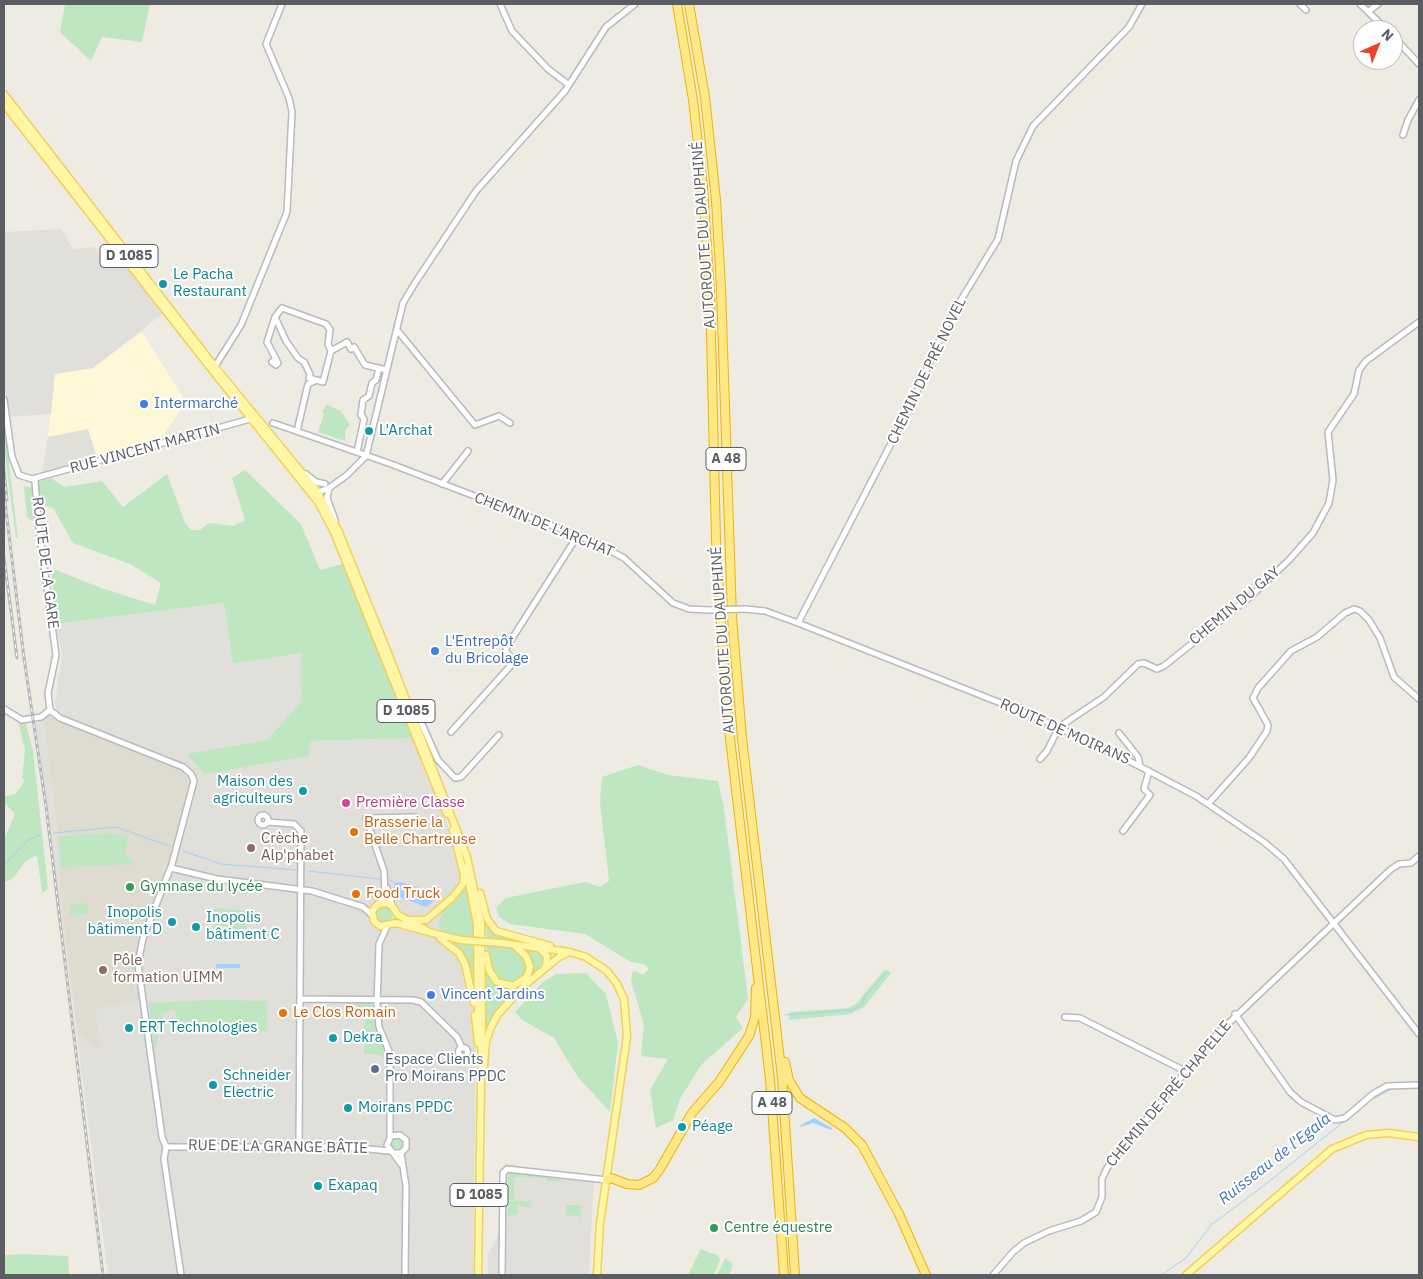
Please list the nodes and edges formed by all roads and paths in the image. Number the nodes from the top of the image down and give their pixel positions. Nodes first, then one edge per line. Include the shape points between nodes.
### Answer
1 (282, 4) edge
2 (500, 4) edge
3 (635, 4) edge
4 (677, 4) edge
5 (689, 4) edge
6 (1142, 4) edge
7 (1300, 4) edge
8 (1360, 4) edge
9 (1378, 4) edge
10 (1306, 10) dead end
11 (1369, 11) junction
12 (1378, 20) edge
13 (1403, 47) edge
14 (1419, 64) edge
15 (569, 85) junction
16 (4, 94) edge
17 (1419, 100) edge
18 (4, 104) edge
19 (1403, 135) dead end
20 (275, 317) junction
21 (1419, 322) edge
22 (397, 330) junction
23 (331, 351) junction
24 (276, 358) dead end
25 (379, 368) junction
26 (213, 369) junction
27 (387, 370) junction
28 (317, 380) junction
29 (4, 400) edge
30 (254, 418) junction
31 (273, 423) dead end
32 (510, 423) dead end
33 (297, 431) junction
34 (357, 452) junction
35 (468, 452) dead end
36 (366, 456) junction
37 (292, 461) junction
38 (32, 479) junction
39 (442, 484) junction
40 (325, 487) junction
41 (315, 492) junction
42 (338, 530) junction
43 (578, 535) junction
44 (798, 623) junction
45 (399, 694) junction
46 (1419, 699) edge
47 (408, 705) junction
48 (4, 710) edge
49 (50, 710) junction
50 (1059, 727) junction
51 (451, 732) dead end
52 (1119, 733) dead end
53 (500, 735) dead end
54 (1040, 759) dead end
55 (1139, 765) junction
56 (1149, 771) junction
57 (1208, 804) junction
58 (416, 817) dead end
59 (268, 822) dead end
60 (1123, 831) dead end
61 (457, 835) junction
62 (1419, 856) edge
63 (171, 868) junction
64 (473, 875) junction
65 (386, 883) junction
66 (301, 889) junction
67 (378, 904) junction
68 (392, 906) junction
69 (363, 907) junction
70 (396, 913) junction
71 (372, 915) junction
72 (408, 920) junction
73 (481, 923) junction
74 (1334, 923) junction
75 (376, 924) junction
76 (389, 925) junction
77 (426, 930) junction
78 (754, 931) junction
79 (379, 944) junction
80 (513, 944) junction
81 (539, 948) junction
82 (570, 952) junction
83 (546, 968) junction
84 (301, 999) junction
85 (377, 999) junction
86 (1235, 1014) junction
87 (1065, 1017) dead end
88 (776, 1024) junction
89 (1419, 1034) edge
90 (462, 1048) dead end
91 (480, 1057) junction
92 (1185, 1071) junction
93 (1419, 1085) edge
94 (479, 1115) junction
95 (389, 1124) junction
96 (398, 1134) junction
97 (1419, 1137) edge
98 (389, 1139) junction
99 (166, 1147) junction
100 (299, 1147) junction
101 (377, 1148) junction
102 (392, 1152) junction
103 (401, 1153) junction
104 (404, 1169) junction
105 (607, 1180) junction
106 (181, 1275) edge
107 (405, 1275) edge
108 (478, 1275) edge
109 (502, 1275) edge
110 (598, 1275) edge
111 (784, 1275) edge
112 (795, 1275) edge
113 (926, 1275) edge
114 (993, 1275) edge
115 (1186, 1275) edge

1 - 26 street via 266,44 292,112 288,212 241,325
2 - 15 street via 512,31 548,69
3 - 15 street via 601,34
4 - 78 highway, AUTOROUTE DU DAUPHINÉ / A 48 via 703,187 710,293 716,539 722,640 729,730
5 - 88 highway, AUTOROUTE DU DAUPHINÉ / A 48 via 706,106 718,236 727,534 736,678
6 - 44 street, CHEMIN DE PRÉ NOVEL via 1129,27 1033,126 1016,161 998,239 947,322 913,401
7 - 10 street
8 - 11 street
9 - 11 street
11 - 12 street
13 - 14 street
15 - 22 street via 476,191 403,303
16 - 26 main road, D 1085
17 - 19 street
18 - 26 main road, D 1085
20 - 23 street via 282,308 326,324 330,330 328,344
20 - 24 street via 267,342
20 - 28 street via 294,352 304,362 309,378
21 - 50 street, CHEMIN DU GAY via 1366,361 1359,370 1354,394 1328,432 1333,480 1329,503 1313,532 1289,560 1250,597 1162,667 1155,669 1144,663 1138,664 1104,697
22 - 27 street
22 - 32 street via 475,425 499,416
23 - 25 street via 347,342 365,365
23 - 28 street via 324,382
25 - 27 street
25 - 34 street via 369,396 363,400 361,415 364,419
26 - 30 main road, D 1085
27 - 36 street
28 - 33 street via 308,384
29 - 38 street, ROUTE DE LA GARE via 12,457 18,475
30 - 37 main road, D 1085
30 - 38 street, RUE VINCENT MARTIN
30 - 41 main road, D 1085
31 - 33 street, CHEMIN DE L'ARCHAT
33 - 34 street, CHEMIN DE L'ARCHAT
34 - 36 street, CHEMIN DE L'ARCHAT
35 - 39 street
36 - 39 street, CHEMIN DE L'ARCHAT
36 - 40 street via 352,471
37 - 40 street
37 - 41 main road, D 1085
38 - 49 street, ROUTE DE LA GARE via 56,655 48,693
39 - 43 street, CHEMIN DE L'ARCHAT
40 - 41 street
40 - 42 street
41 - 42 main road, D 1085
41 - 45 main road, D 1085
42 - 47 main road, D 1085
43 - 44 street, CHEMIN DE L'ARCHAT, bridge via 624,558 673,604 689,609 765,611
43 - 51 street via 506,648 513,663
44 - 50 street, ROUTE DE MOIRANS
45 - 47 street
45 - 61 main road, D 1085
46 - 57 street via 1394,677 1380,638 1369,620 1354,609 1345,613 1317,638 1296,647 1258,688 1253,698 1268,725 1267,731 1249,758
47 - 53 street via 414,704 438,760 455,778 461,777
47 - 61 main road, D 1085
48 - 49 street via 22,720 42,717
49 - 63 street via 60,718 183,767 191,774 193,791
50 - 54 street
50 - 55 street, ROUTE DE MOIRANS
52 - 55 street via 1138,757
55 - 56 street, ROUTE DE MOIRANS
56 - 57 street, ROUTE DE MOIRANS
56 - 60 street via 1144,789 1150,795
57 - 74 street, ROUTE DE MOIRANS via 1284,859
58 - 65 street via 366,818
59 - 66 street via 294,824 301,830
61 - 64 main road, D 1085
61 - 72 main road via 464,875 459,892 426,920
61 - 91 main road, D 1085 via 477,924
62 - 74 street via 1411,863 1396,865
63 - 66 street via 217,879
63 - 99 street via 143,938 138,964
64 - 73 main road, D 1085
64 - 82 main road via 487,919 496,931
65 - 67 street via 384,898
65 - 68 street
66 - 69 street
66 - 84 street
67 - 68 main road
67 - 69 street
67 - 71 main road
68 - 70 main road
69 - 71 street
70 - 72 main road
70 - 76 main road
71 - 75 main road
72 - 77 main road
73 - 80 main road via 489,970 497,982 508,986 523,981 530,967 523,952
73 - 91 main road, D 1085
74 - 86 street, CHEMIN DE PRÉ CHAPELLE
74 - 89 street, ROUTE DE MOIRANS
75 - 76 main road
75 - 79 street
76 - 77 main road
76 - 79 street
77 - 80 main road, bridge via 461,940
77 - 91 main road via 450,943 465,964 474,997
78 - 105 highway via 756,1010 746,1041 719,1082 692,1113 653,1178 634,1186 616,1179
78 - 111 highway, AUTOROUTE DU DAUPHINÉ / A 48 via 774,1114
79 - 85 street
80 - 81 main road
81 - 82 main road
81 - 83 main road via 547,956
82 - 83 main road
82 - 105 main road via 586,957 607,971 626,1005 627,1036
83 - 94 main road via 510,1000 490,1027
84 - 85 street
84 - 100 street
85 - 90 street via 421,1002 457,1037
85 - 95 street via 379,1027 390,1054
86 - 92 street, CHEMIN DE PRÉ CHAPELLE
86 - 93 street via 1290,1092 1301,1102 1335,1120 1344,1118 1387,1086
87 - 92 street via 1080,1018
88 - 112 highway, AUTOROUTE DU DAUPHINÉ / A 48 via 788,1146
88 - 113 highway via 787,1075 794,1090 807,1104 845,1128 862,1145 899,1214
91 - 94 main road, D 1085
92 - 114 street, CHEMIN DE PRÉ CHAPELLE via 1107,1168 1102,1179 1101,1203 1096,1212 1024,1243
94 - 108 main road, D 1085
95 - 96 street
95 - 98 street
96 - 98 street
96 - 103 street via 407,1143
97 - 115 main road via 1388,1133 1366,1135 1332,1149
98 - 101 street
98 - 102 street
99 - 100 street, RUE DE LA GRANGE BÂTIE
99 - 106 street via 164,1159
100 - 101 street, RUE DE LA GRANGE BÂTIE
101 - 102 street, RUE DE LA GRANGE BÂTIE
102 - 103 street
102 - 104 street
103 - 104 street
104 - 107 street
105 - 109 street via 506,1169
105 - 110 main road via 600,1223

